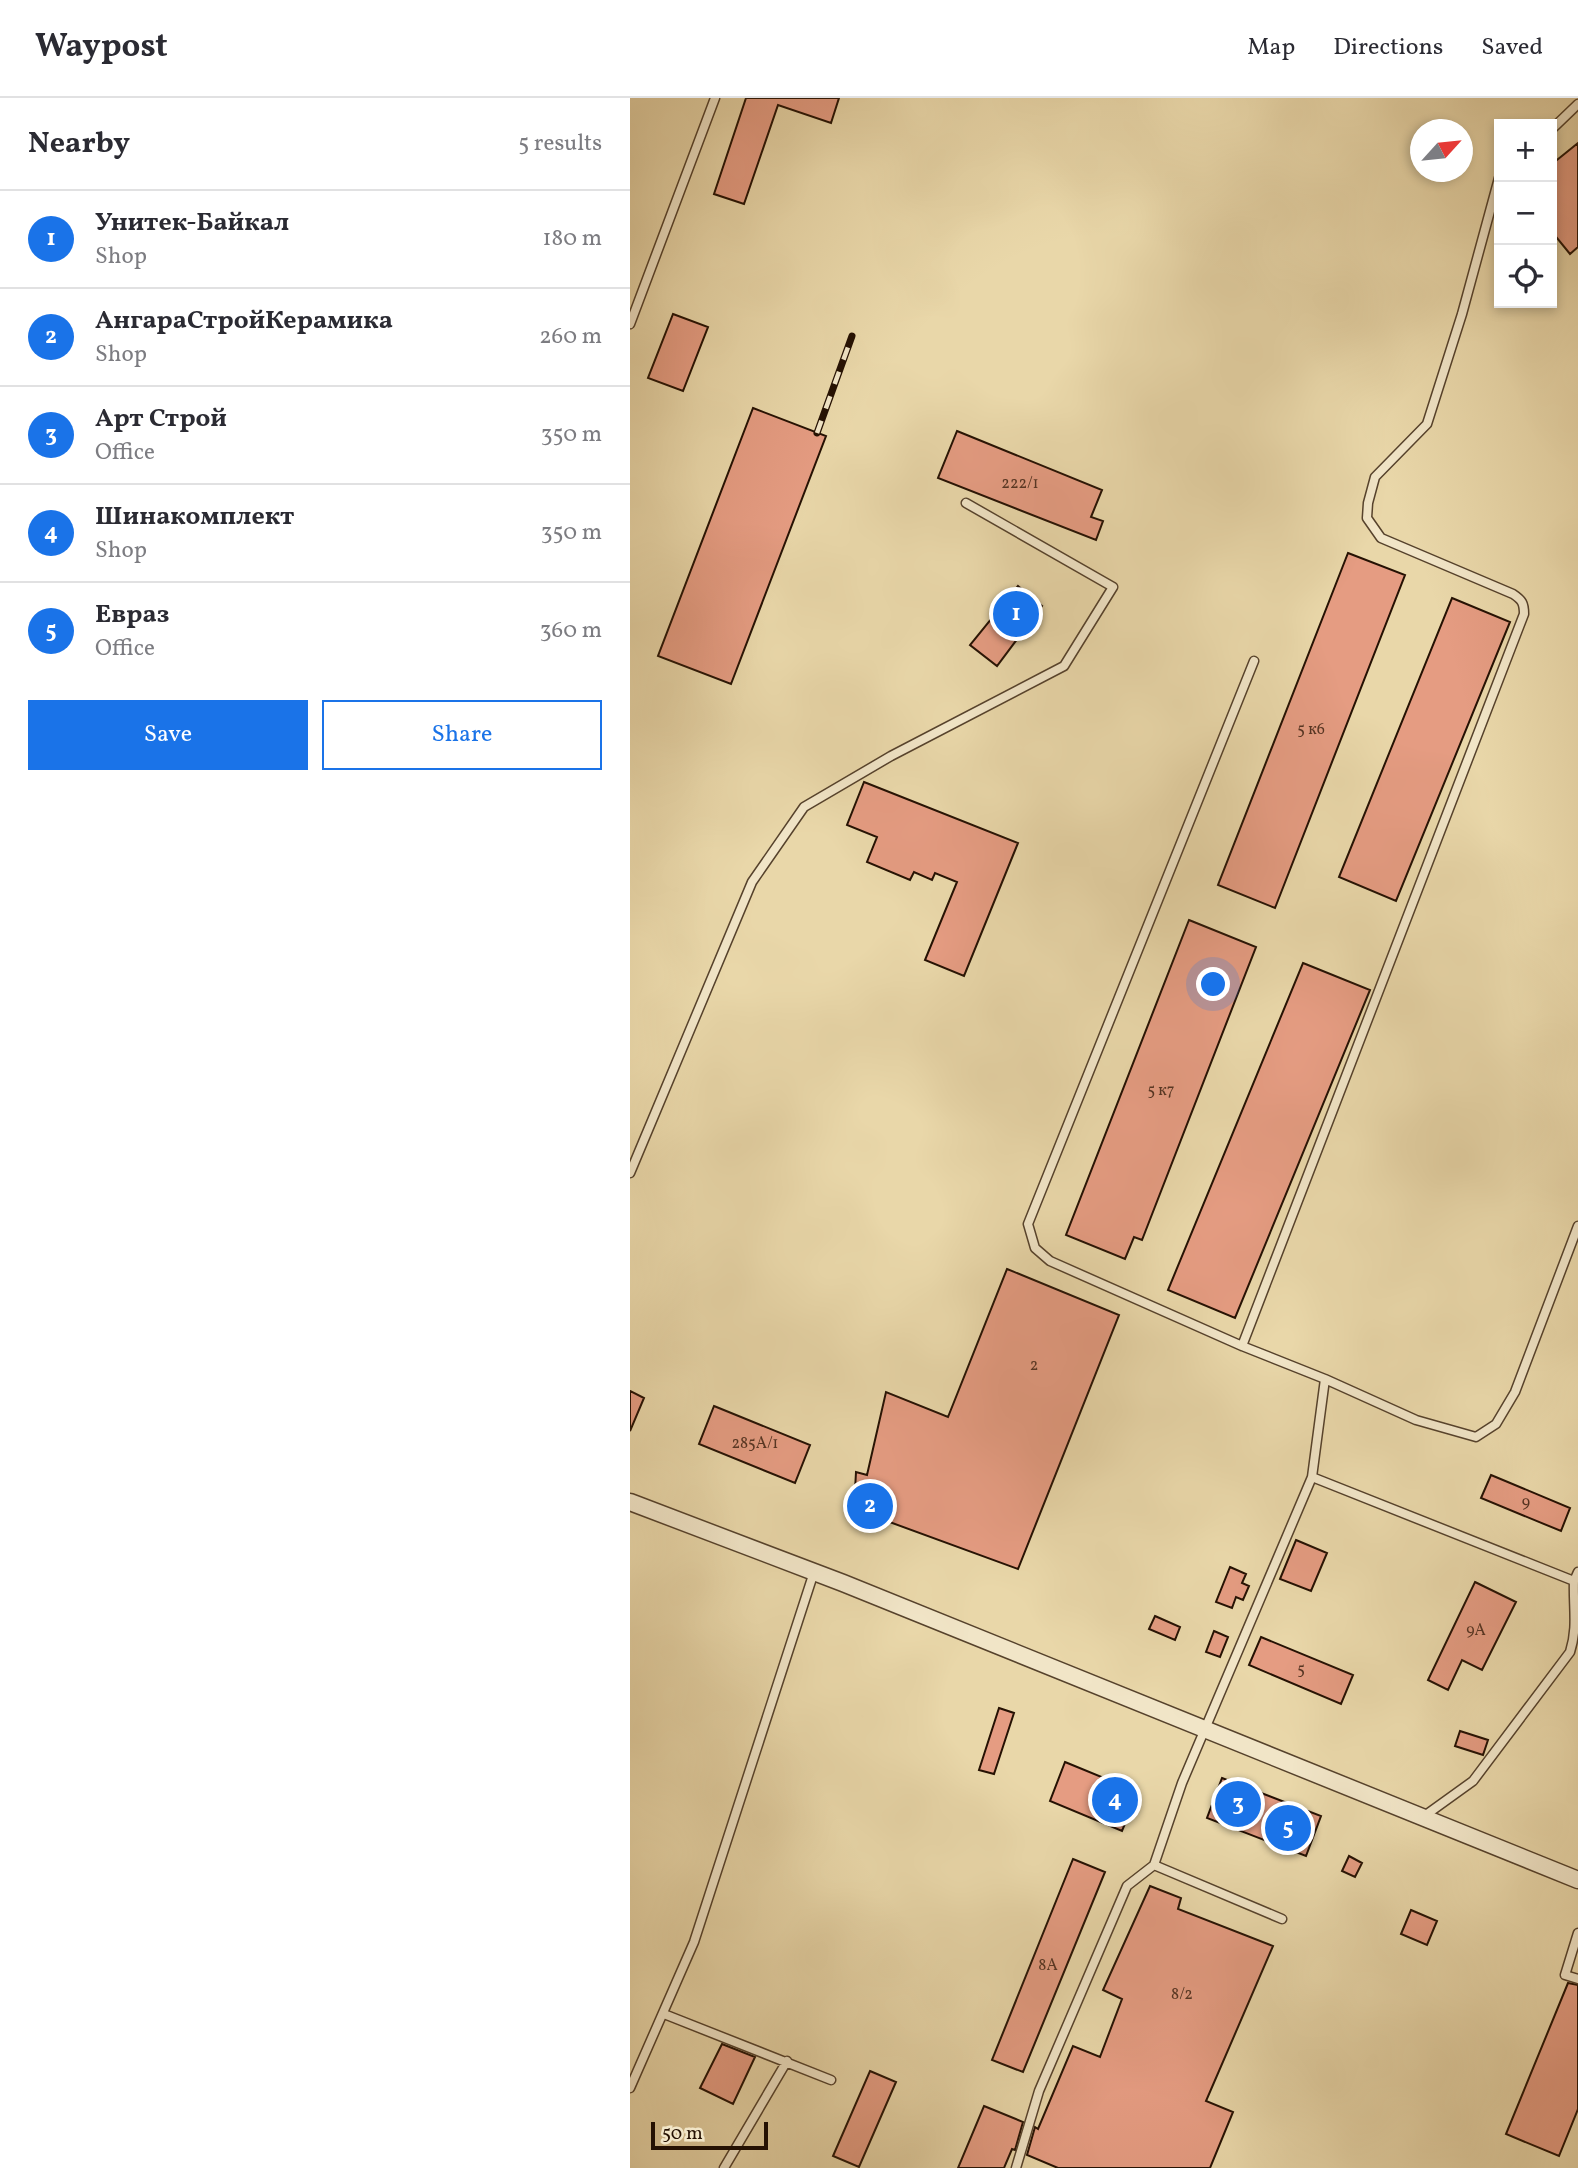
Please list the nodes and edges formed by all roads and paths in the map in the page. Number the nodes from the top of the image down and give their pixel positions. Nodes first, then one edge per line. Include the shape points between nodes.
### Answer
1 (715, 98) edge
2 (1578, 104) edge
3 (1557, 124) edge
4 (1498, 182) edge
5 (630, 324) edge
6 (966, 503) dead end
7 (1254, 661) dead end
8 (630, 1173) edge
9 (1578, 1226) edge
10 (1241, 1346) junction
11 (1325, 1379) junction
12 (1312, 1476) junction
13 (630, 1502) edge
14 (814, 1572) junction
15 (1578, 1572) edge
16 (1574, 1581) junction
17 (1205, 1729) junction
18 (1423, 1817) junction
19 (1154, 1865) junction
20 (1578, 1880) edge
21 (1282, 1919) dead end
22 (1578, 1933) edge
23 (1578, 1979) edge
24 (664, 2014) junction
25 (788, 2061) junction
26 (831, 2080) dead end
27 (630, 2088) edge
28 (724, 2168) edge
29 (1016, 2168) edge

1 - 5 lane
2 - 3 lane
4 - 10 lane via 1427,424 1375,477 1367,517 1381,538 1513,594 1524,605 1524,614
6 - 8 lane via 1113,587 1064,666 804,807 752,882
7 - 10 lane via 1028,1224 1035,1248 1050,1261
9 - 11 lane via 1515,1392 1496,1424 1476,1437 1416,1420
10 - 11 lane
11 - 12 lane
12 - 16 lane
12 - 17 lane
13 - 14 street
14 - 17 street
14 - 24 lane via 694,1942
15 - 16 lane
16 - 18 lane via 1576,1630 1570,1652 1473,1781
17 - 18 street
17 - 19 lane
18 - 20 street
19 - 21 lane
19 - 29 lane via 1127,1886 1039,2091
22 - 23 lane via 1565,1975
24 - 25 lane
24 - 27 lane
25 - 26 lane
25 - 28 lane

